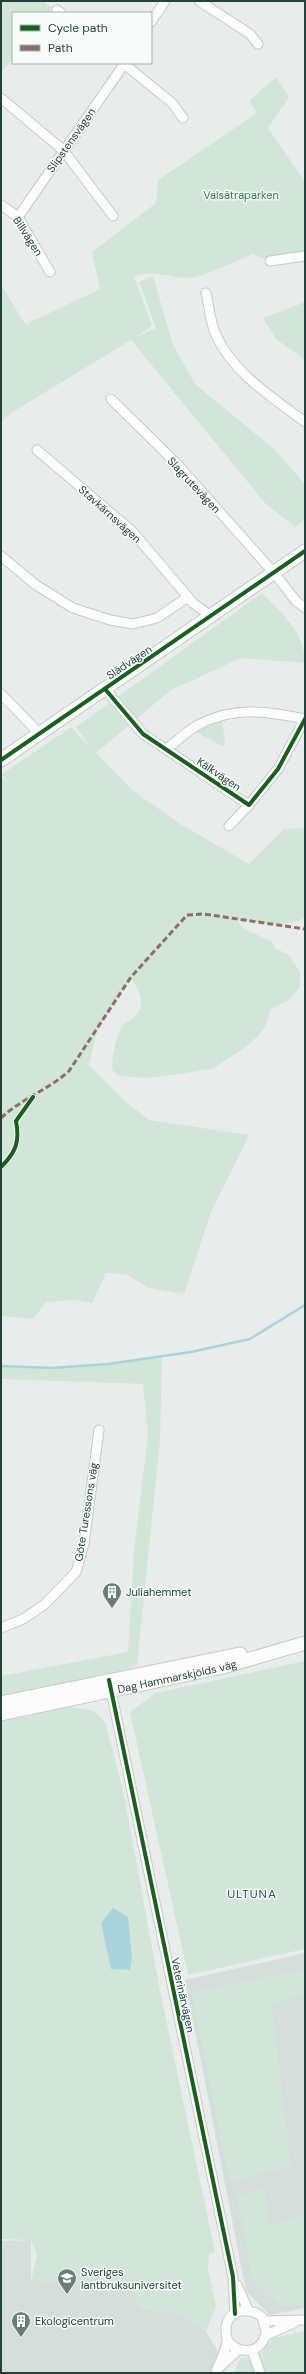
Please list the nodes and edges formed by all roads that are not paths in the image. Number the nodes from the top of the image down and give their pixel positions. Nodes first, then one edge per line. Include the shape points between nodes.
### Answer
1 (165, 1) edge
2 (199, 1) edge
3 (152, 20) edge
4 (258, 44) dead end
5 (123, 64) edge
6 (125, 64) edge
7 (2, 99) dead end
8 (183, 118) dead end
9 (63, 150) junction
10 (1, 205) edge
11 (113, 216) dead end
12 (18, 217) junction
13 (305, 256) edge
14 (270, 261) dead end
15 (50, 272) dead end
16 (206, 292) dead end
17 (111, 399) dead end
18 (305, 422) edge
19 (37, 450) dead end
20 (305, 551) edge
21 (1, 556) edge
22 (274, 573) junction
23 (188, 597) junction
24 (305, 608) edge
25 (212, 617) junction
26 (106, 689) junction
27 (1, 694) edge
28 (305, 719) edge
29 (40, 734) junction
30 (166, 749) junction
31 (1, 760) edge
32 (249, 805) junction
33 (229, 826) dead end
34 (98, 1430) dead end
35 (1, 1628) edge
36 (305, 1642) edge
37 (110, 1686) junction
38 (1, 1703) edge
39 (1, 1714) edge
40 (233, 2277) junction
41 (248, 2310) junction
42 (234, 2314) junction
43 (303, 2320) edge
44 (264, 2321) junction
45 (266, 2335) junction
46 (227, 2340) junction
47 (238, 2350) junction
48 (252, 2350) junction
49 (215, 2372) edge
50 (260, 2373) edge

1 - 3 street
2 - 4 street via 250,34
5 - 9 street, Slipstensvägen
6 - 8 street via 172,103
7 - 9 street
9 - 11 street
9 - 12 street, Slipstensvägen
10 - 12 street, Billvägen
12 - 15 street, Billvägen
13 - 14 street
16 - 18 street via 215,334 234,365
17 - 22 street, Slagrutevägen via 178,465
19 - 23 street, Stavkärnsvägen via 132,531
20 - 22 main road, Slädvägen
21 - 23 street via 36,584 73,608 110,620 133,624 157,618
22 - 24 street, Slagrutevägen via 296,601
22 - 25 main road, Slädvägen
23 - 25 street, Stavkärnsvägen
25 - 26 main road, Slädvägen
26 - 29 main road, Slädvägen
26 - 30 street, Kälkvägen via 143,734
27 - 29 street
28 - 30 street via 266,711 227,713 197,726
28 - 32 street via 278,769
29 - 31 main road, Slädvägen
30 - 32 street, Kälkvägen
32 - 33 street
34 - 35 street, Göte Turessons väg via 84,1544 76,1572 44,1605 23,1619
36 - 37 main road, Dag Hammarskjölds väg
37 - 38 main road, Dag Hammarskjölds väg
37 - 39 main road, Dag Hammarskjölds väg
37 - 40 street, Veterinärvägen
40 - 41 street, Veterinärvägen
40 - 42 street, Veterinärvägen
41 - 42 street via 240,2310
41 - 44 street via 257,2313
42 - 46 street via 225,2329
43 - 44 street
43 - 45 street
44 - 45 street
45 - 48 street via 260,2346
46 - 47 street
46 - 49 street
47 - 48 street
47 - 49 street
48 - 50 street

